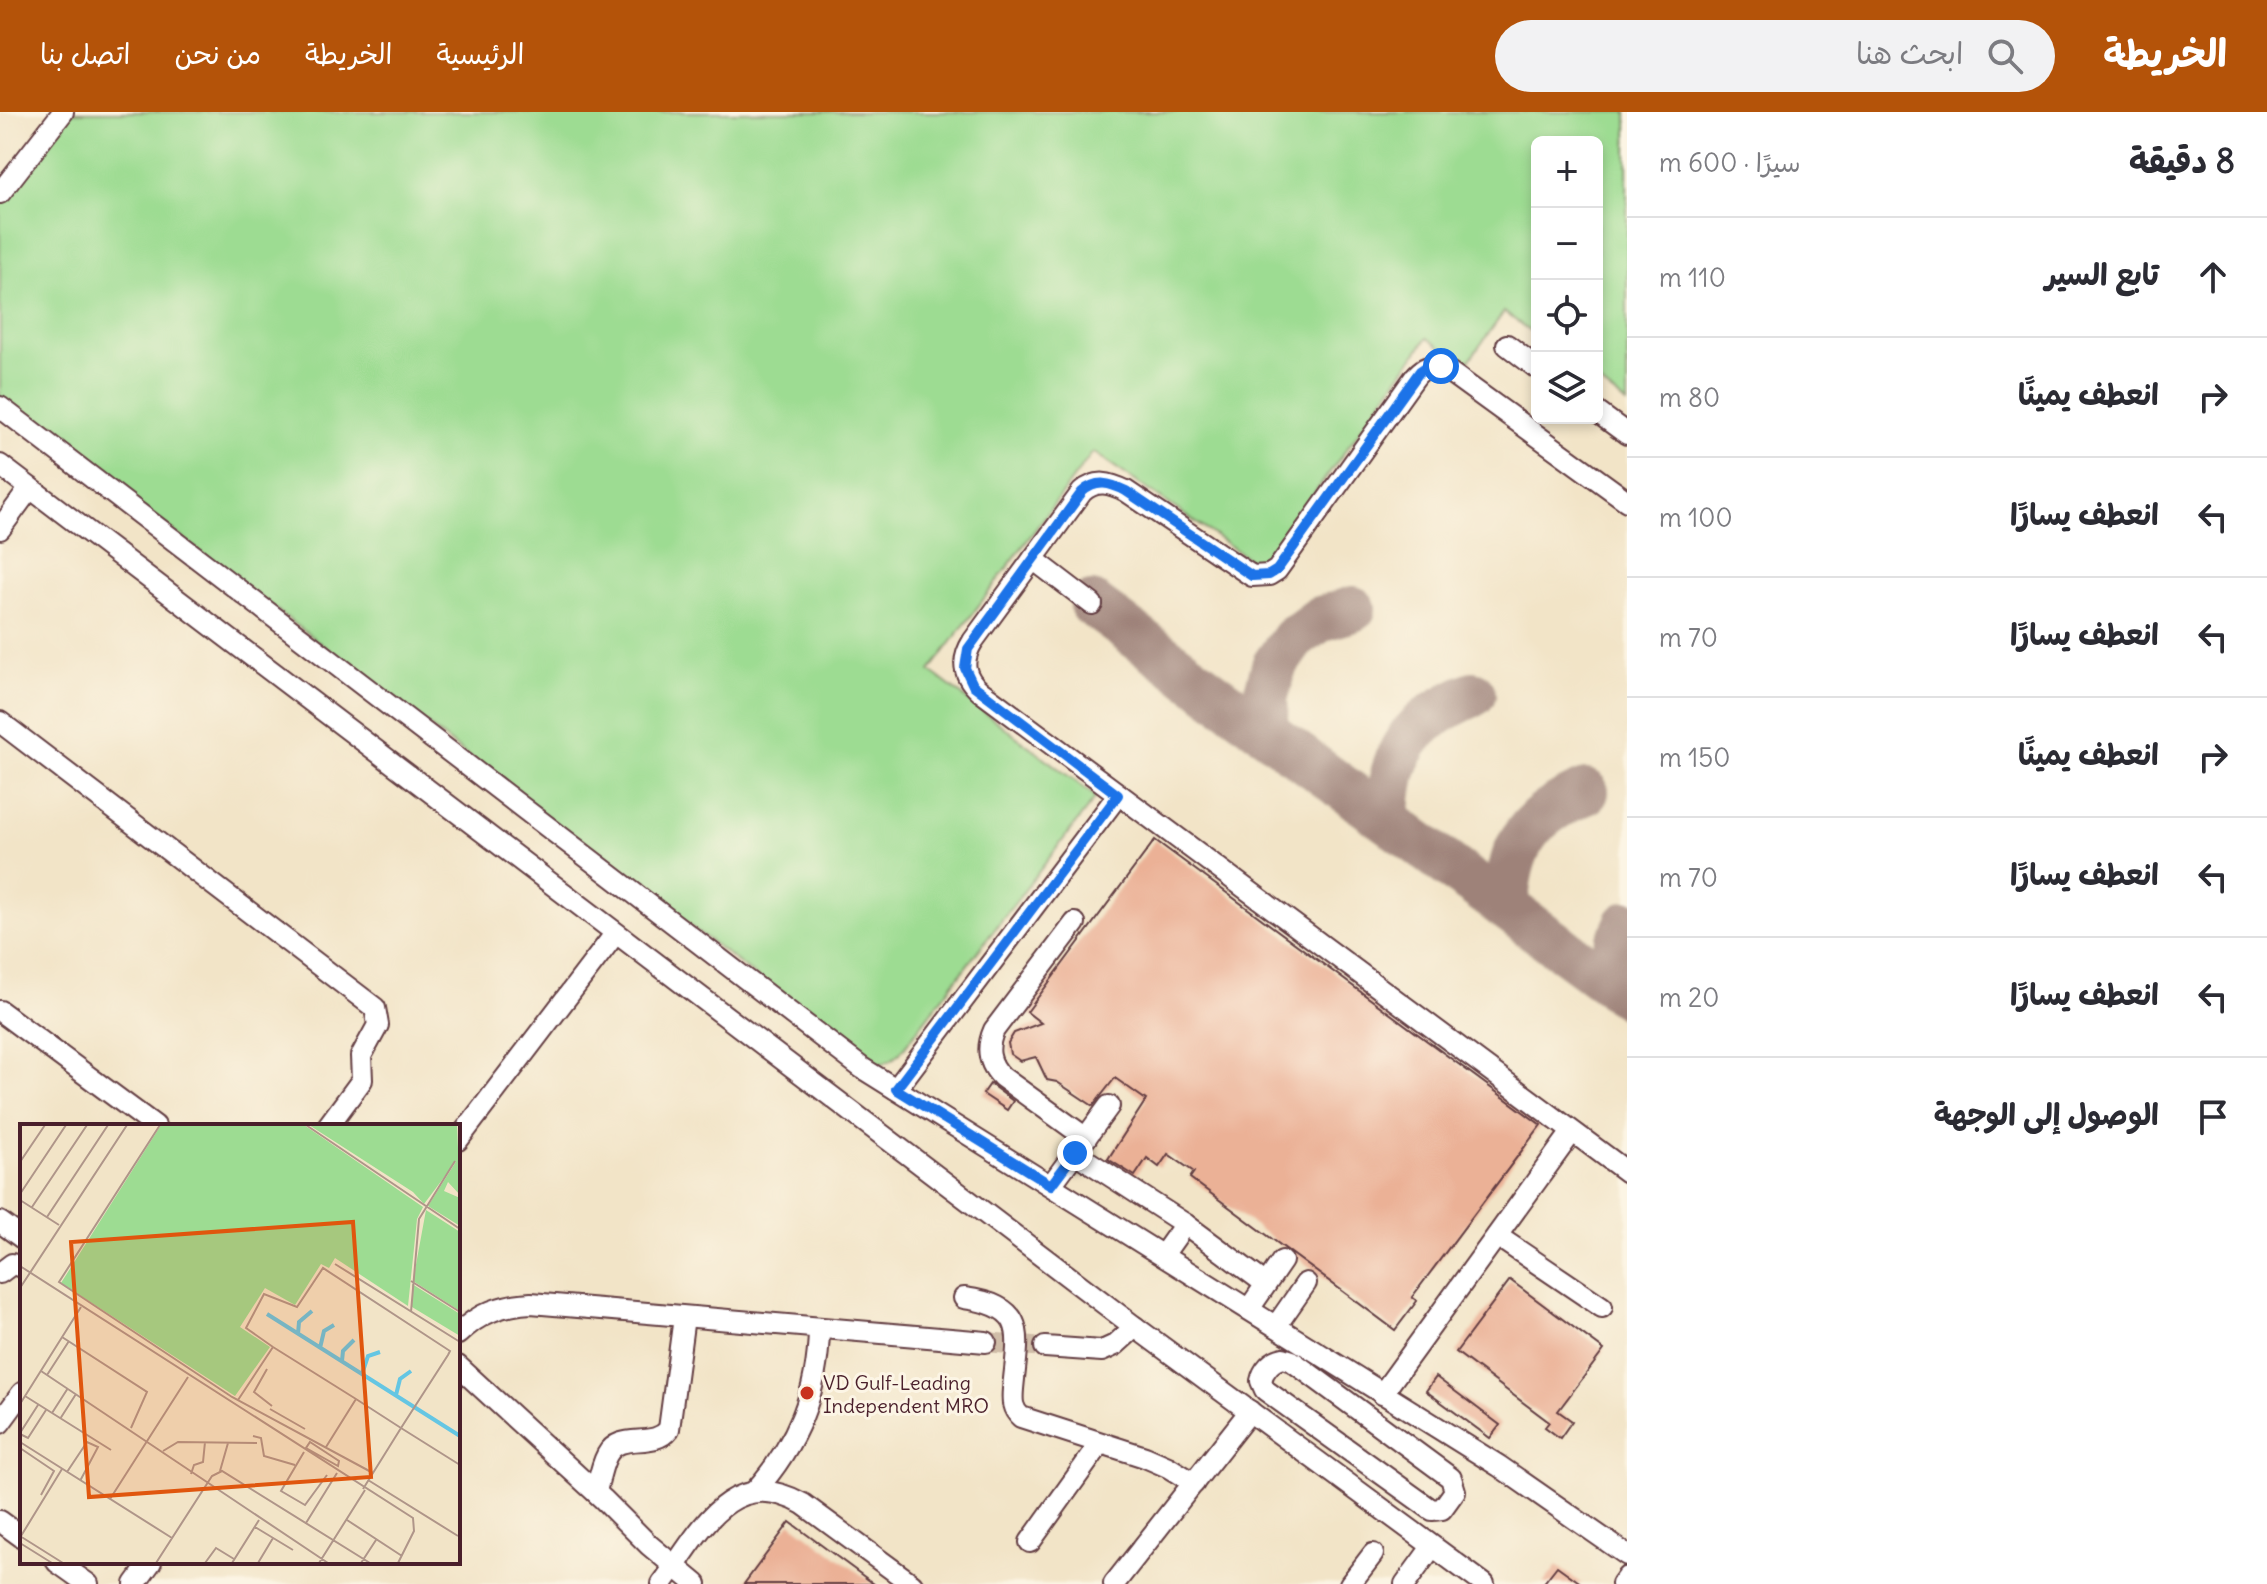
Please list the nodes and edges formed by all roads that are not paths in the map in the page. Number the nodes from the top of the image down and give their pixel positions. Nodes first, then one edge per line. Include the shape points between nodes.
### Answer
1 (63, 112) edge
2 (0, 193) edge
3 (1507, 345) dead end
4 (1531, 363) edge
5 (0, 407) edge
6 (1603, 416) edge
7 (1627, 434) edge
8 (0, 465) edge
9 (30, 488) junction
10 (1627, 501) edge
11 (0, 529) edge
12 (1033, 559) junction
13 (1092, 604) dead end
14 (0, 722) edge
15 (1118, 795) junction
16 (1075, 923) dead end
17 (615, 934) junction
18 (0, 1011) edge
19 (896, 1089) junction
20 (1109, 1106) dead end
21 (152, 1124) edge
22 (329, 1124) edge
23 (1572, 1132) junction
24 (460, 1137) edge
25 (1080, 1145) junction
26 (1627, 1172) edge
27 (1051, 1185) junction
28 (0, 1222) edge
29 (1185, 1224) junction
30 (1497, 1236) junction
31 (20, 1237) edge
32 (1163, 1255) junction
33 (1282, 1261) dead end
34 (20, 1266) edge
35 (0, 1273) edge
36 (1306, 1283) dead end
37 (1266, 1284) junction
38 (964, 1298) dead end
39 (1602, 1307) dead end
40 (1249, 1309) junction
41 (684, 1317) junction
42 (1276, 1326) junction
43 (1135, 1327) junction
44 (819, 1330) junction
45 (460, 1332) edge
46 (986, 1342) tunnel mouth
47 (1045, 1347) tunnel mouth
48 (460, 1368) edge
49 (1382, 1394) junction
50 (20, 1396) edge
51 (1250, 1411) junction
52 (0, 1423) edge
53 (1100, 1444) junction
54 (1194, 1483) junction
55 (755, 1491) junction
56 (596, 1492) junction
57 (1438, 1511) junction
58 (0, 1521) edge
59 (20, 1536) edge
60 (1030, 1542) dead end
61 (1426, 1542) junction
62 (1373, 1554) dead end
63 (1627, 1555) edge
64 (60, 1564) edge
65 (150, 1564) edge
66 (668, 1576) edge
67 (1627, 1577) edge
68 (88, 1584) edge
69 (135, 1584) edge
70 (696, 1584) edge
71 (912, 1584) edge
72 (1114, 1584) edge
73 (1350, 1584) edge
74 (1405, 1584) edge
75 (1484, 1584) edge
76 (1622, 1584) edge

1 - 2 lane
3 - 4 lane
5 - 19 lane
6 - 7 lane
8 - 9 lane
9 - 11 lane
9 - 17 lane
10 - 12 lane via 1434,365 1415,377 1269,575 1252,576 1126,491 1103,483 1082,492
12 - 13 lane
12 - 15 lane via 968,649 968,677
14 - 22 lane via 375,1008 378,1025 361,1056 362,1080
15 - 19 lane
15 - 23 lane
16 - 25 lane via 994,1030 988,1050 995,1070
17 - 24 lane
17 - 43 lane
18 - 21 lane
19 - 27 lane
20 - 25 lane
23 - 26 lane
23 - 30 lane
25 - 27 lane
25 - 29 lane
27 - 32 lane
28 - 31 lane
29 - 32 lane
29 - 37 lane
30 - 39 lane
30 - 49 lane
32 - 40 lane
33 - 37 lane
34 - 35 lane via 12,1264
36 - 42 lane
37 - 40 lane
38 - 53 lane via 997,1305 1016,1328 1015,1412
40 - 42 lane
41 - 44 lane
41 - 45 lane via 512,1304 478,1317
41 - 56 lane via 669,1429 656,1440 614,1446 604,1460
42 - 49 lane
43 - 47 lane via 1102,1351
43 - 51 lane
44 - 46 lane
44 - 55 lane via 816,1374 804,1417 783,1457
48 - 56 lane
49 - 63 lane
50 - 52 lane
51 - 54 lane
51 - 61 lane
53 - 54 lane via 1156,1462
53 - 60 lane
54 - 72 lane
55 - 66 lane via 718,1510
55 - 71 lane via 789,1496 803,1504
56 - 66 lane
57 - 57 lane via 1455,1491 1451,1478 1288,1359 1278,1359 1267,1369 1261,1381 1265,1390
57 - 61 lane
58 - 59 lane
61 - 74 lane
61 - 75 lane
62 - 73 lane
64 - 68 lane
65 - 69 lane
66 - 70 lane
67 - 76 lane

